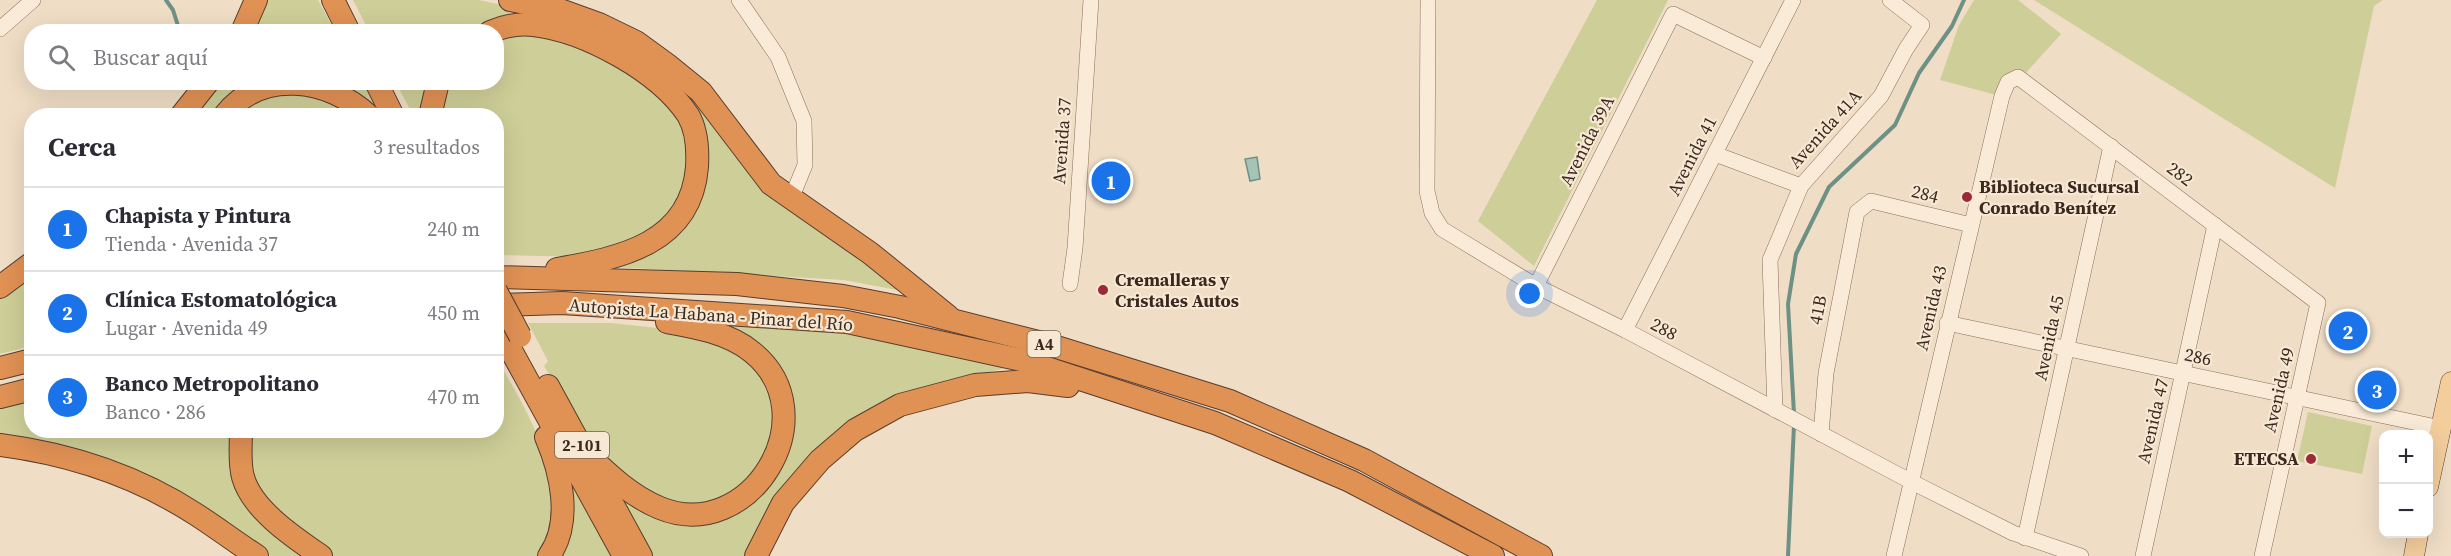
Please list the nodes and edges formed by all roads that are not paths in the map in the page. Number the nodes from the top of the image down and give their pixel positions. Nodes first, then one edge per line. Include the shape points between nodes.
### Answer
1 (33, 0) edge
2 (256, 0) edge
3 (333, 0) edge
4 (347, 0) edge
5 (510, 0) edge
6 (739, 0) edge
7 (1091, 0) edge
8 (1428, 0) edge
9 (1793, 0) edge
10 (1890, 0) edge
11 (246, 24) edge
12 (345, 24) edge
13 (359, 24) edge
14 (504, 26) edge
15 (0, 29) edge
16 (1764, 58) junction
17 (2018, 76) joint
18 (202, 90) edge
19 (257, 90) edge
20 (329, 90) edge
21 (379, 90) edge
22 (393, 90) edge
23 (436, 90) edge
24 (187, 108) edge
25 (230, 108) edge
26 (360, 108) edge
27 (389, 108) edge
28 (402, 108) edge
29 (432, 108) edge
30 (2111, 146) junction
31 (1715, 154) junction
32 (1801, 186) junction
33 (791, 199) junction
34 (1871, 201) joint
35 (1971, 225) junction
36 (2215, 225) junction
37 (24, 269) edge
38 (504, 280) edge
39 (504, 281) edge
40 (1070, 284) dead end
41 (1536, 286) junction
42 (0, 287) edge
43 (562, 303) junction
44 (2319, 303) joint
45 (504, 305) edge
46 (504, 311) edge
47 (954, 321) junction
48 (1947, 323) junction
49 (1625, 330) junction
50 (507, 333) edge
51 (2067, 348) junction
52 (24, 362) edge
53 (0, 368) edge
54 (2184, 374) junction
55 (2451, 382) edge
56 (24, 390) edge
57 (0, 398) edge
58 (2297, 398) junction
59 (1775, 410) junction
60 (1215, 423) junction
61 (2441, 429) junction
62 (1821, 434) junction
63 (241, 438) edge
64 (0, 445) edge
65 (587, 454) junction
66 (1912, 483) junction
67 (2429, 484) edge
68 (2025, 538) junction
69 (2417, 538) edge
70 (257, 556) edge
71 (321, 556) edge
72 (549, 556) edge
73 (624, 556) edge
74 (641, 556) edge
75 (756, 556) edge
76 (1493, 556) edge
77 (1541, 556) edge
78 (1894, 556) edge
79 (2081, 556) edge
80 (2143, 556) edge
81 (2262, 556) edge
82 (2414, 556) edge

1 - 15 street
2 - 11 highway
3 - 12 highway
4 - 13 highway
5 - 33 highway via 560,10 636,42 701,92 771,184
6 - 33 street via 778,57 804,121 805,165
7 - 40 street, Avenida 37
8 - 41 street, 288 via 1427,191 1432,213 1442,229
9 - 16 street, Avenida 41
10 - 32 street, Avenida 41A via 1922,25 1881,96
14 - 38 highway via 533,25 566,31 641,70 666,90 688,116 698,154 696,186 689,202 675,223 655,241 589,262
16 - 31 street, Avenida 41
16 - 41 street, Avenida 39A via 1672,14
17 - 30 street, 282
17 - 35 street, Avenida 43 via 2008,82 2002,96
18 - 24 highway
19 - 25 highway
20 - 26 highway
21 - 27 highway
22 - 28 highway
23 - 29 highway
30 - 36 street, 282
30 - 51 street, Avenida 45
31 - 32 street
31 - 49 street, Avenida 41
32 - 59 street, Avenida 41A via 1770,260
33 - 47 highway via 870,253
34 - 35 street, 284
34 - 62 street, 41B via 1857,212 1826,374
35 - 48 street, Avenida 43
36 - 44 street, 282
36 - 54 street, Avenida 47
37 - 42 highway
39 - 47 highway, Autopista La Habana - Pinar del Río / A4 via 737,284 843,296
41 - 49 street, 288
43 - 45 highway, Autopista La Habana - Pinar del Río / A4
43 - 60 highway, Autopista La Habana - Pinar del Río / A4 via 847,322 1022,360
43 - 65 highway via 691,326 723,336 756,356 769,370 781,396 784,423 770,470 740,499 705,513 661,509 636,496
44 - 58 street, Avenida 49
46 - 50 highway, 2-101, bridge
47 - 77 highway, Autopista La Habana - Pinar del Río / A4 via 1050,345 1230,401 1364,460
48 - 51 street, 286
48 - 66 street, Avenida 43
49 - 59 street, 288
50 - 65 highway, 2-101
50 - 72 highway via 560,477 561,525 559,539
50 - 73 highway, 2-101
51 - 54 street, 286
51 - 68 street, Avenida 45
52 - 53 highway
54 - 58 street, 286
54 - 80 street, Avenida 47
55 - 61 main road
56 - 57 highway
58 - 61 street, 286
58 - 81 street, Avenida 49
59 - 62 street, 288
60 - 75 highway via 1075,387 1028,381 975,385 900,405 855,430 820,460 783,503
60 - 76 highway, Autopista La Habana - Pinar del Río / A4 via 1350,481
61 - 67 main road
62 - 66 street, 288
63 - 71 highway via 243,478 259,506 283,530
64 - 70 highway via 97,465 196,514
65 - 74 highway, 2-101
66 - 68 street, 288
66 - 78 street, Avenida 43
68 - 79 street, 288
69 - 82 main road

